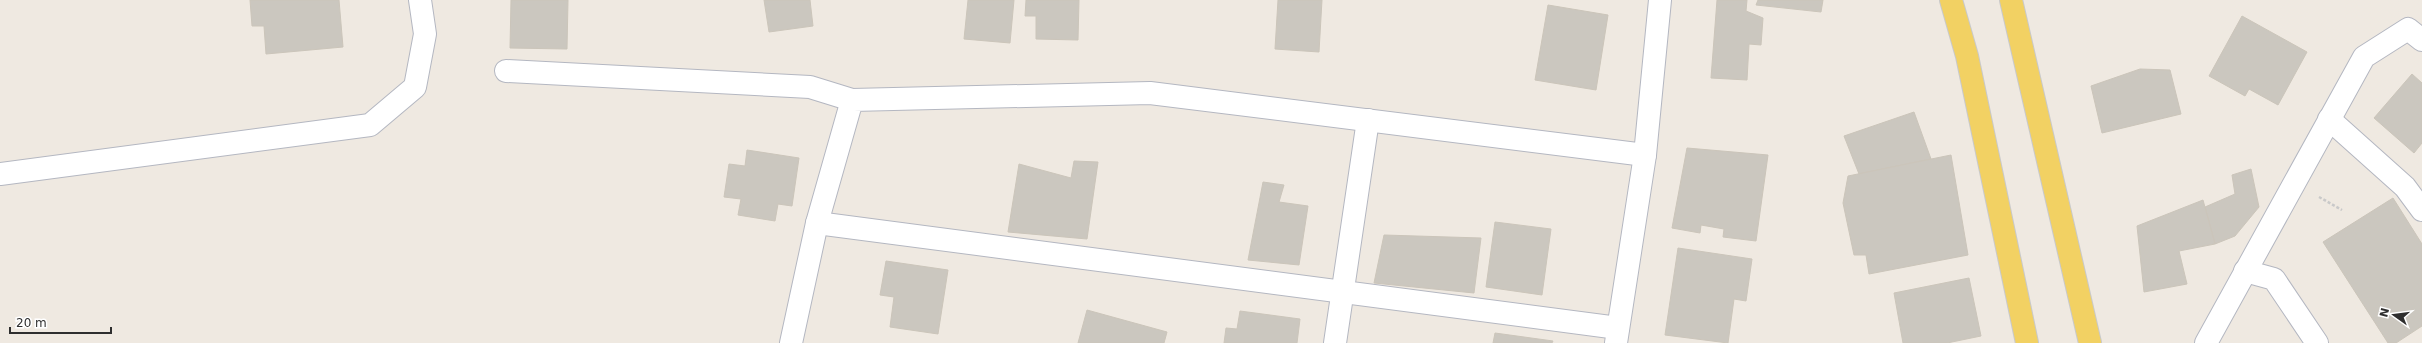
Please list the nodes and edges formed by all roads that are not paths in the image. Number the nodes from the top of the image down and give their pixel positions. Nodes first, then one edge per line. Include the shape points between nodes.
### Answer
1 (420, 0) edge
2 (1660, 0) edge
3 (1951, 0) edge
4 (2012, 0) edge
5 (2422, 40) edge
6 (506, 71) dead end
7 (852, 100) junction
8 (2329, 119) junction
9 (1368, 120) junction
10 (1645, 155) junction
11 (0, 174) edge
12 (2422, 210) edge
13 (817, 223) junction
14 (2246, 272) junction
15 (1342, 292) junction
16 (1617, 335) edge
17 (791, 343) edge
18 (1334, 343) edge
19 (2027, 343) edge
20 (2090, 343) edge
21 (2206, 343) edge
22 (2317, 343) edge

1 - 11 street via 425,34 415,86 370,124
2 - 10 street
3 - 19 main road via 1967,56
4 - 20 main road
5 - 8 street via 2408,29 2364,57
6 - 7 street via 810,87
7 - 9 street via 1150,93
7 - 13 street
8 - 12 street via 2406,186
8 - 14 street
9 - 10 street
9 - 15 street
10 - 16 street
13 - 15 street
13 - 17 street
14 - 21 street
14 - 22 street via 2274,279
15 - 16 street
15 - 18 street

